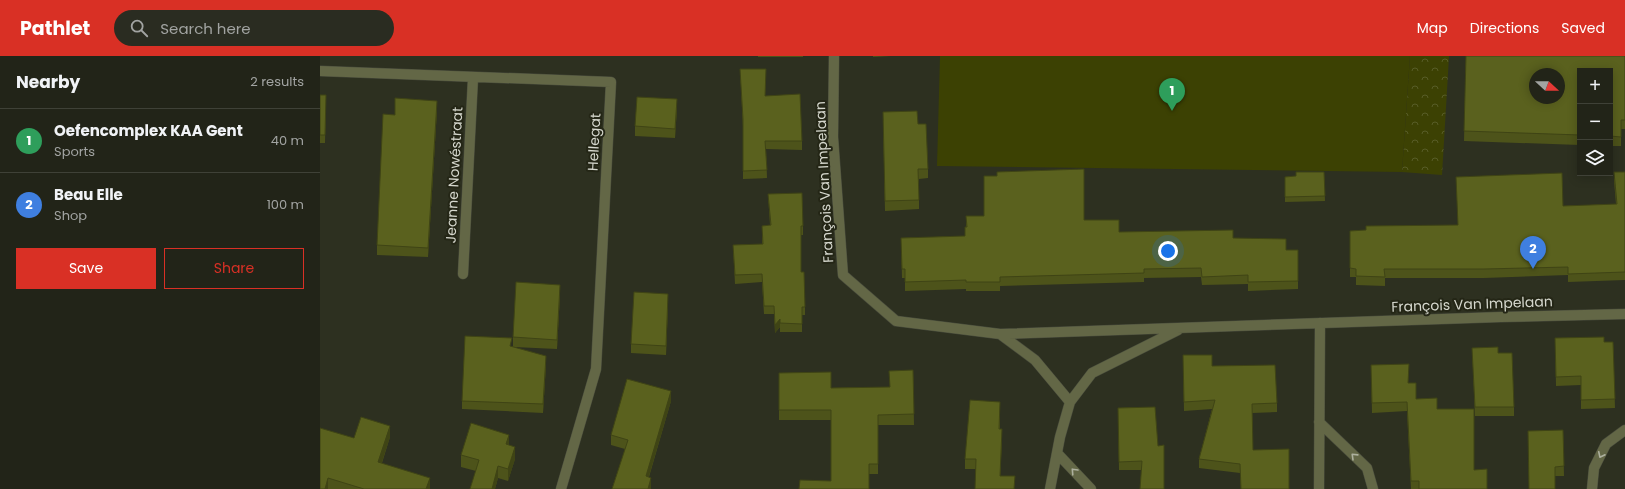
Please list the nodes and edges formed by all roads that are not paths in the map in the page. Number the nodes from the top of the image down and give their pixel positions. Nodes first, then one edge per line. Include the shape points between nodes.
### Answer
1 (834, 56) edge
2 (320, 71) edge
3 (473, 78) junction
4 (463, 274) dead end
5 (1625, 314) edge
6 (1320, 323) junction
7 (1182, 328) junction
8 (1000, 334) junction
9 (1070, 402) junction
10 (1319, 422) junction
11 (1625, 430) edge
12 (1057, 453) junction
13 (561, 489) edge
14 (1050, 489) edge
15 (1091, 489) edge
16 (1319, 489) edge
17 (1373, 489) edge
18 (1592, 489) edge

1 - 8 street, François Van Impelaan via 833,137 844,275 896,321
2 - 3 street, Hellegat
3 - 4 street, Jeanne Nowéstraat
3 - 13 street, Hellegat via 611,82 596,369
5 - 6 street, François Van Impelaan
6 - 7 street, François Van Impelaan
6 - 10 street
7 - 8 street, François Van Impelaan
7 - 9 street, François Van Impelaan via 1092,373
8 - 9 street, François Van Impelaan via 1035,360
9 - 12 street, François Van Impelaan
10 - 16 street
17 -> 10 street via 1367,468
11 -> 18 street via 1606,444 1594,468
12 - 14 street, François Van Impelaan
15 -> 12 street

